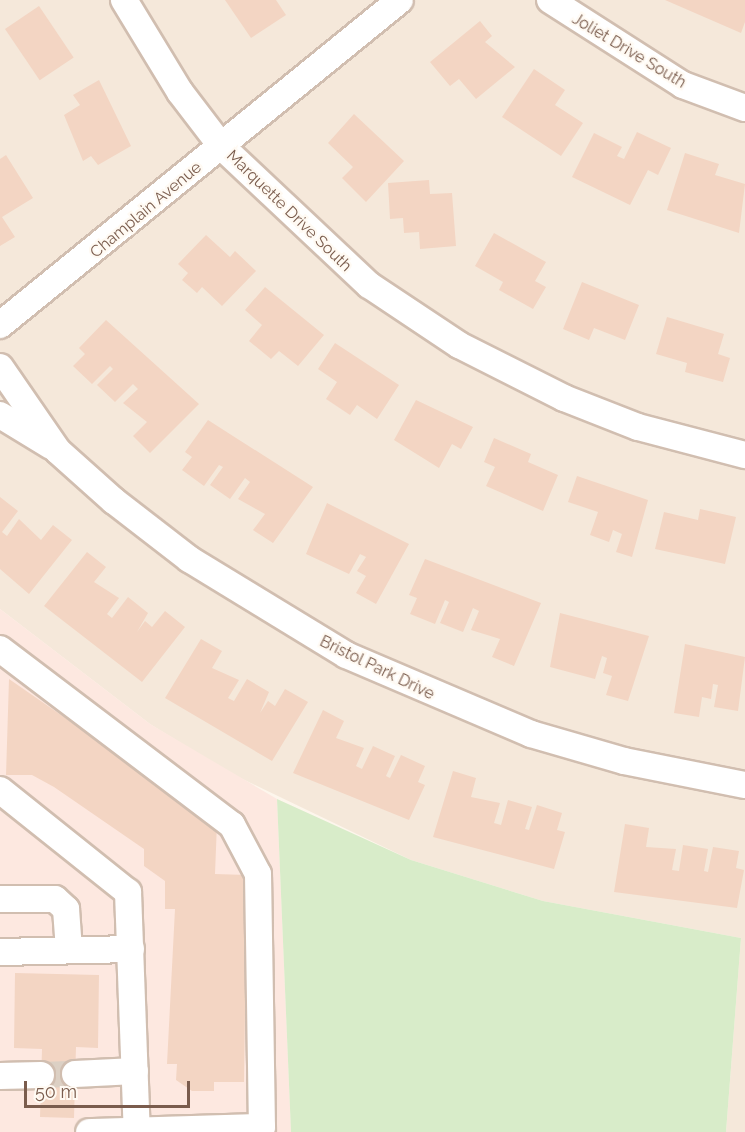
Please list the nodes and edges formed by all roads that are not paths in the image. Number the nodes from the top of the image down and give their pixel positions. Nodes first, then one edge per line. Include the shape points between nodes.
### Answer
1 (124, 0) edge
2 (400, 0) edge
3 (550, 0) edge
4 (745, 108) edge
5 (222, 147) junction
6 (0, 325) edge
7 (0, 367) edge
8 (0, 415) edge
9 (58, 451) junction
10 (745, 455) edge
11 (0, 650) edge
12 (745, 785) edge
13 (0, 790) edge
14 (0, 899) edge
15 (131, 949) junction
16 (69, 950) junction
17 (0, 952) edge
18 (135, 1071) junction
19 (75, 1074) tunnel mouth
20 (41, 1075) tunnel mouth
21 (0, 1076) edge
22 (137, 1131) edge
23 (89, 1132) edge

1 - 5 street, Marquette Drive South via 180,92
2 - 5 street, Champlain Avenue
3 - 4 street, Joliet Drive South via 683,85
5 - 6 street, Champlain Avenue
5 - 10 street, Marquette Drive South via 328,251 459,345 564,398 638,427
7 - 9 street, Bristol Park Drive
8 - 9 street, Bristol Park Drive
9 - 12 street, Bristol Park Drive via 189,559 346,655 479,715 553,741
11 - 22 street via 232,825 258,874 262,1127
13 - 15 street via 128,892
14 - 16 street via 55,899 66,909
15 - 16 street
15 - 18 street
16 - 17 street
18 - 19 street
18 - 22 street
20 - 21 street
22 - 23 street

